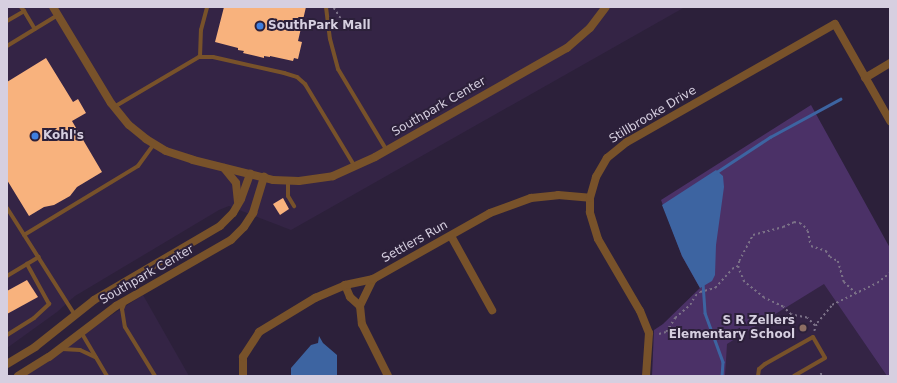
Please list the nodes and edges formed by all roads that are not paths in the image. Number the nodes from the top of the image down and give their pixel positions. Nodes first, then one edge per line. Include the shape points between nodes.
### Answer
1 (53, 7) edge
2 (207, 7) edge
3 (326, 7) edge
4 (22, 9) edge
5 (602, 9) edge
6 (58, 15) junction
7 (7, 21) edge
8 (35, 29) junction
9 (7, 46) edge
10 (200, 57) junction
11 (890, 63) edge
12 (865, 78) junction
13 (114, 107) junction
14 (890, 121) edge
15 (154, 144) junction
16 (387, 151) junction
17 (356, 167) junction
18 (224, 168) junction
19 (250, 174) junction
20 (264, 178) junction
21 (288, 181) junction
22 (590, 198) junction
23 (239, 203) junction
24 (294, 206) dead end
25 (7, 208) edge
26 (24, 235) junction
27 (451, 236) junction
28 (39, 257) junction
29 (27, 264) junction
30 (7, 276) edge
31 (373, 279) junction
32 (345, 285) junction
33 (126, 300) junction
34 (360, 306) junction
35 (492, 310) dead end
36 (74, 315) junction
37 (81, 332) junction
38 (7, 335) edge
39 (60, 349) junction
40 (96, 357) junction
41 (7, 364) edge
42 (18, 376) edge
43 (107, 376) edge
44 (154, 376) edge
45 (243, 376) edge
46 (388, 376) edge
47 (646, 376) edge
48 (758, 376) edge
49 (794, 376) edge

1 - 6 street, Southpark Center
2 - 10 lane
3 - 16 lane via 329,35 338,69
4 - 7 lane
4 - 8 lane
5 - 16 street, Southpark Center via 587,32 562,51
6 - 8 lane
6 - 13 street, Southpark Center
8 - 9 lane
10 - 13 lane
10 - 17 lane via 213,57 300,78
11 - 12 street
12 - 14 street
12 - 22 street, Stillbrooke Drive via 835,24 618,148 601,168
13 - 15 street, Southpark Center via 129,125
15 - 18 street, Southpark Center via 173,154
15 - 26 lane via 138,166
16 - 17 street, Southpark Center
17 - 21 street, Southpark Center via 323,179
18 - 19 street, Southpark Center
18 - 23 street via 236,183
19 - 20 street, Southpark Center
19 - 23 street, Southpark Center
20 - 21 street, Southpark Center
20 - 33 street, Southpark Center via 253,213 234,237
21 - 24 lane via 288,196
22 - 27 street, Settlers Run via 558,195 531,198 490,213
22 - 47 street, Stillbrooke Drive via 590,212 598,239 642,316 649,334
23 - 36 street, Southpark Center via 227,220 216,229 136,275
25 - 26 lane
26 - 28 lane
27 - 31 street, Settlers Run
27 - 35 street
28 - 29 lane
28 - 36 lane
29 - 30 lane
29 - 38 lane via 49,304 34,318
31 - 32 street, Settlers Run
31 - 34 street
32 - 34 street via 350,297
32 - 45 street, Settlers Run via 315,298 258,332 243,357
33 - 37 street, Southpark Center
33 - 44 lane via 122,309 125,327
34 - 46 street via 362,324
36 - 41 street, Southpark Center via 35,347
37 - 39 street, Southpark Center
37 - 40 lane
39 - 40 lane via 80,350
39 - 42 street, Southpark Center
40 - 43 lane
48 - 49 lane via 759,369 813,337 825,358

